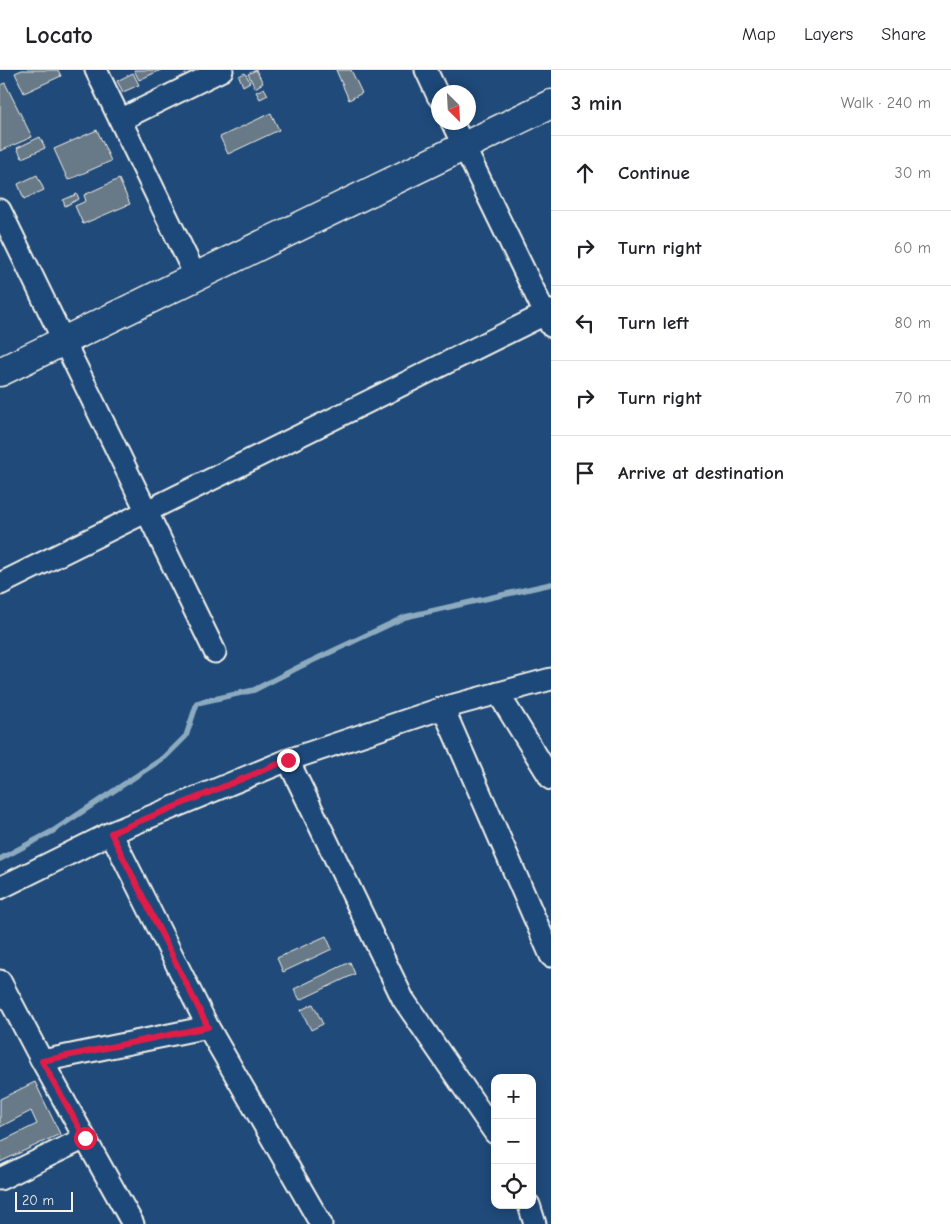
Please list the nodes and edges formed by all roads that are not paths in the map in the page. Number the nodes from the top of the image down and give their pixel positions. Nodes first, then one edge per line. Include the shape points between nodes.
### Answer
1 (96, 70) edge
2 (222, 70) edge
3 (426, 70) edge
4 (433, 85) edge
5 (551, 104) edge
6 (120, 120) junction
7 (456, 130) edge
8 (464, 146) junction
9 (0, 210) edge
10 (196, 277) junction
11 (549, 317) edge
12 (64, 341) junction
13 (0, 372) edge
14 (146, 511) junction
15 (0, 584) edge
16 (215, 652) dead end
17 (551, 679) edge
18 (498, 693) junction
19 (443, 708) junction
20 (288, 760) junction
21 (551, 779) edge
22 (111, 833) junction
23 (0, 888) edge
24 (551, 956) edge
25 (3, 994) edge
26 (208, 1027) junction
27 (42, 1061) junction
28 (491, 1127) edge
29 (85, 1138) junction
30 (0, 1179) edge
31 (530, 1209) edge
32 (133, 1224) edge
33 (321, 1224) edge
34 (535, 1224) edge

1 - 6 street
2 - 6 street
3 - 4 street
5 - 8 main road
6 - 10 street
7 - 8 street
8 - 10 main road
8 - 11 street
9 - 12 street
10 - 12 main road
11 - 14 street
12 - 13 main road
12 - 14 street
14 - 15 street
14 - 16 street
17 - 18 street
18 - 19 street
18 - 21 street
19 - 20 street
19 - 24 street
20 - 22 street
20 - 28 street via 402,1000
22 - 23 street
22 - 26 street
25 - 27 street
26 - 27 street
26 - 33 street
27 - 29 street
29 - 30 street
29 - 32 street
31 - 34 street

